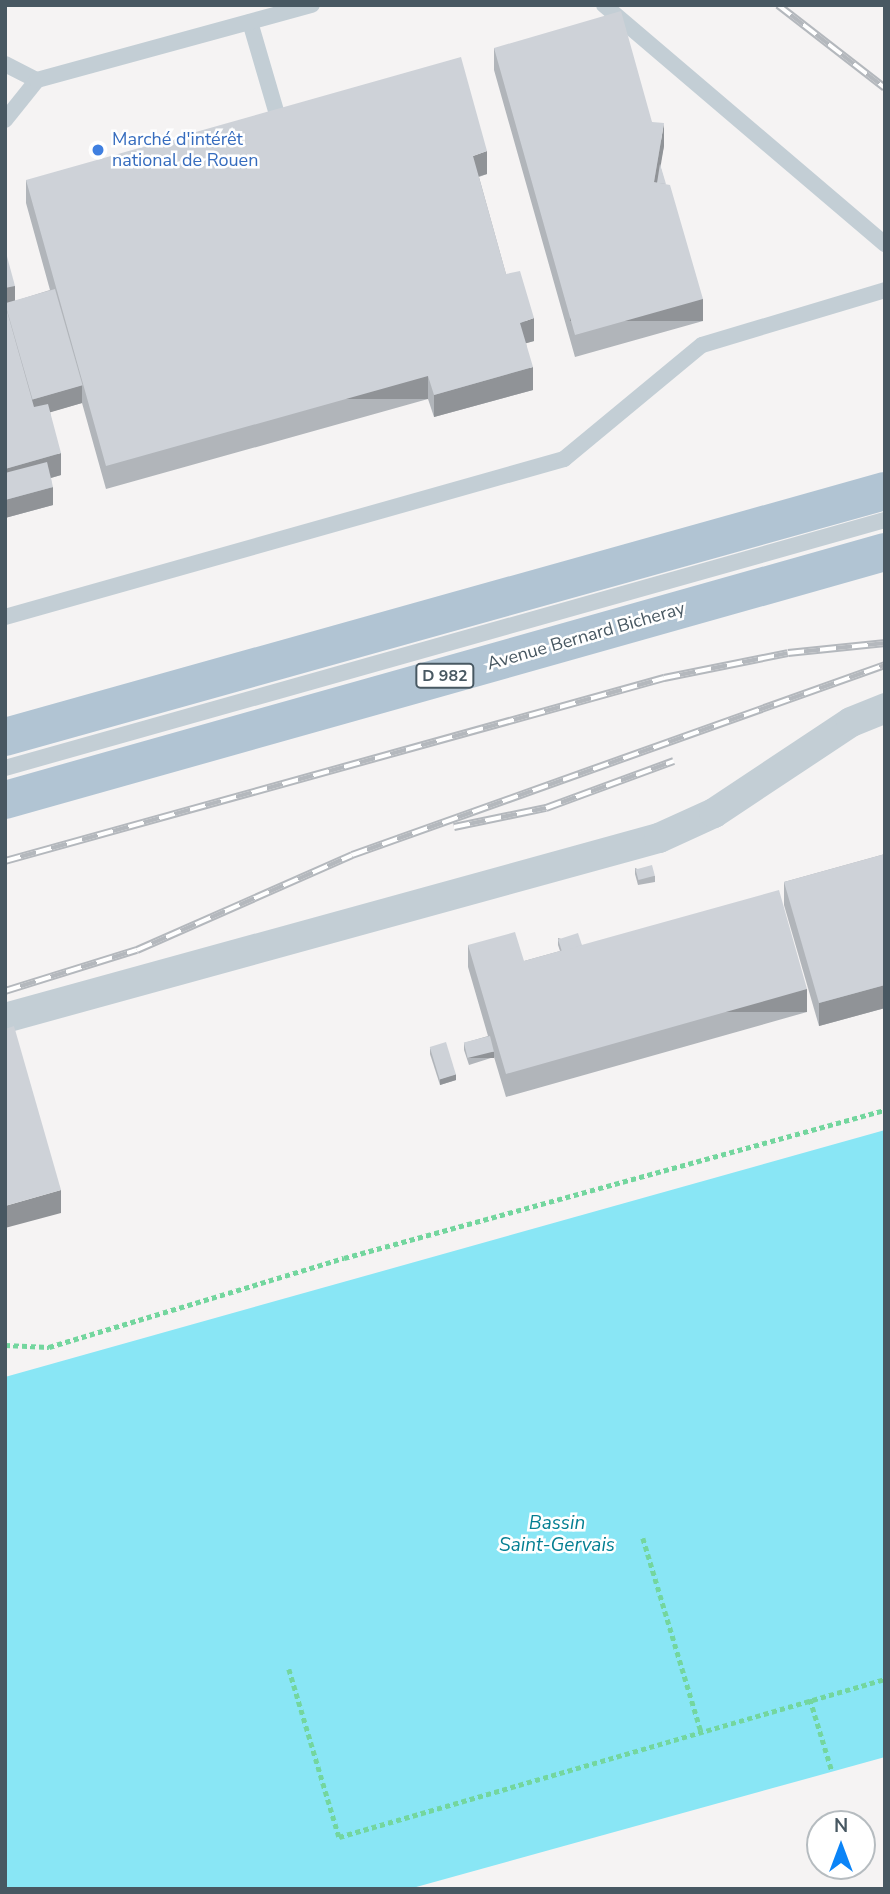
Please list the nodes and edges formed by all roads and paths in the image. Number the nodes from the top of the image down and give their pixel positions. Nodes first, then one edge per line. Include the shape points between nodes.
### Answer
1 (312, 5) edge
2 (604, 5) edge
3 (250, 22) junction
4 (5, 64) edge
5 (37, 80) junction
6 (276, 111) edge
7 (5, 120) edge
8 (885, 244) edge
9 (885, 290) edge
10 (885, 491) edge
11 (885, 520) edge
12 (885, 552) edge
13 (5, 617) edge
14 (885, 708) edge
15 (5, 737) edge
16 (5, 768) edge
17 (5, 800) edge
18 (5, 1018) edge
19 (885, 1110) edge
20 (5, 1345) edge
21 (643, 1538) dead end
22 (289, 1670) dead end
23 (885, 1679) edge
24 (810, 1699) junction
25 (701, 1731) junction
26 (832, 1771) dead end

1 - 3 lane
2 - 8 lane
3 - 5 lane
3 - 6 lane
4 - 5 lane
5 - 7 lane
9 - 13 lane via 702,345 564,459
10 - 15 main road
11 - 16 lane
12 - 17 main road, Avenue Bernard Bicheray / D 982
14 - 18 street via 851,722 714,813 659,838
19 - 20 path via 344,1258 49,1347
21 - 25 path
22 - 25 path via 339,1837
23 - 24 path
24 - 25 path
24 - 26 path

